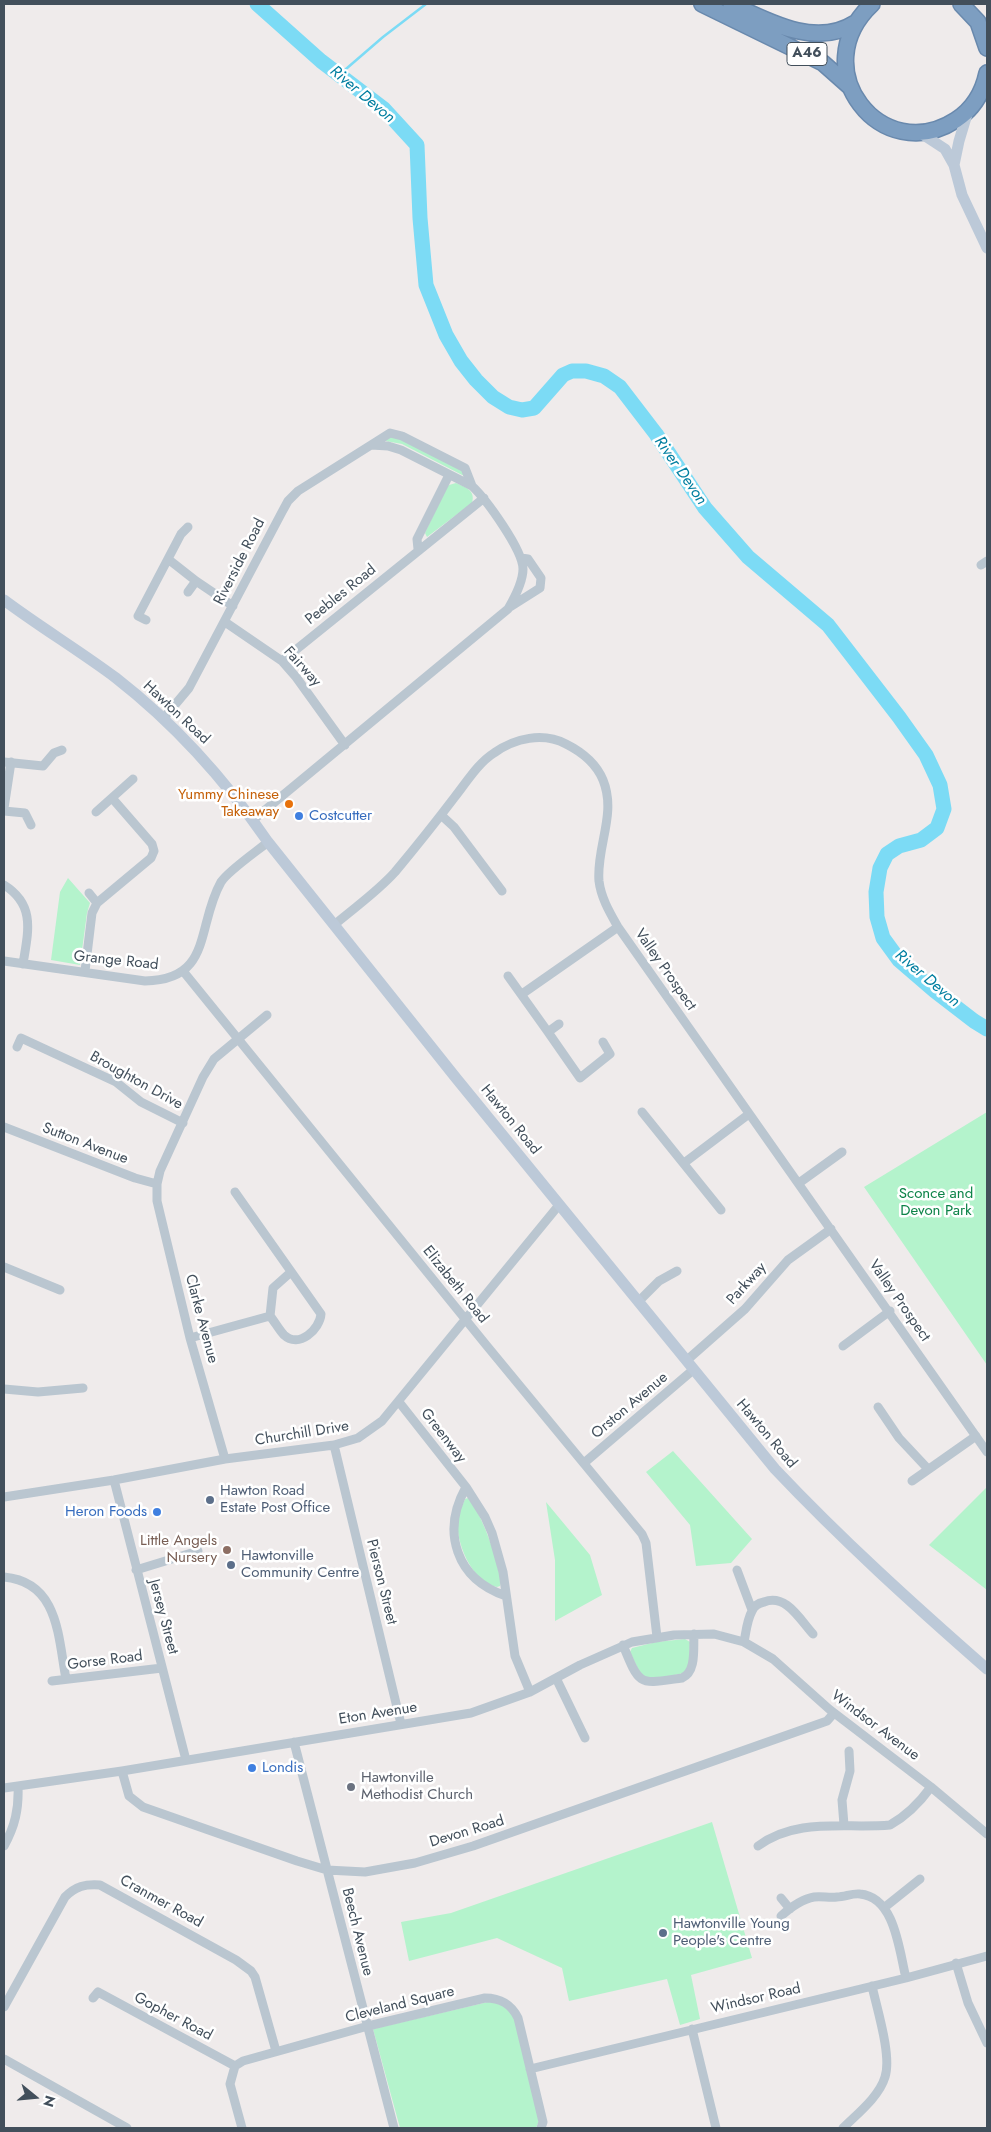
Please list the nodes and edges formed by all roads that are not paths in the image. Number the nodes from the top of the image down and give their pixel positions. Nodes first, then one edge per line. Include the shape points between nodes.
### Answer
1 (702, 4) edge
2 (732, 4) edge
3 (962, 4) edge
4 (864, 11) edge
5 (987, 42) edge
6 (987, 73) edge
7 (851, 89) junction
8 (983, 94) edge
9 (969, 110) junction
10 (919, 132) junction
11 (954, 165) junction
12 (987, 248) edge
13 (371, 445) junction
14 (449, 475) junction
15 (472, 486) junction
16 (484, 498) junction
17 (188, 527) dead end
18 (181, 534) junction
19 (191, 540) dead end
20 (418, 549) junction
21 (521, 558) junction
22 (168, 559) junction
23 (196, 581) junction
24 (188, 592) dead end
25 (4, 600) edge
26 (233, 606) junction
27 (508, 609) junction
28 (146, 620) dead end
29 (225, 622) junction
30 (282, 661) junction
31 (163, 719) junction
32 (345, 745) junction
33 (55, 750) dead end
34 (7, 762) edge
35 (133, 779) dead end
36 (112, 798) junction
37 (4, 810) edge
38 (96, 812) dead end
39 (25, 813) junction
40 (35, 813) dead end
41 (441, 815) junction
42 (253, 820) junction
43 (31, 825) dead end
44 (268, 842) junction
45 (4, 885) edge
46 (502, 891) dead end
47 (89, 893) dead end
48 (97, 903) junction
49 (334, 925) junction
50 (618, 927) junction
51 (4, 961) edge
52 (24, 964) junction
53 (85, 971) junction
54 (183, 971) junction
55 (508, 976) dead end
56 (522, 994) junction
57 (267, 1015) dead end
58 (559, 1024) dead end
59 (548, 1032) junction
60 (236, 1038) junction
61 (603, 1042) dead end
62 (16, 1047) dead end
63 (642, 1112) dead end
64 (750, 1114) junction
65 (183, 1123) junction
66 (4, 1127) edge
67 (842, 1152) dead end
68 (684, 1163) junction
69 (799, 1183) junction
70 (157, 1184) junction
71 (235, 1192) dead end
72 (559, 1205) junction
73 (721, 1210) dead end
74 (831, 1229) junction
75 (4, 1267) edge
76 (677, 1271) dead end
77 (291, 1272) junction
78 (60, 1290) dead end
79 (638, 1302) junction
80 (890, 1311) junction
81 (270, 1316) junction
82 (466, 1320) junction
83 (190, 1338) junction
84 (844, 1346) dead end
85 (690, 1366) junction
86 (83, 1388) dead end
87 (4, 1389) edge
88 (399, 1402) junction
89 (878, 1407) dead end
90 (976, 1436) junction
91 (334, 1445) junction
92 (987, 1452) edge
93 (225, 1459) junction
94 (584, 1463) junction
95 (928, 1469) junction
96 (114, 1480) junction
97 (912, 1481) dead end
98 (466, 1487) junction
99 (4, 1497) edge
100 (198, 1551) dead end
101 (136, 1570) junction
102 (737, 1570) dead end
103 (4, 1577) edge
104 (506, 1596) junction
105 (752, 1610) junction
106 (694, 1634) junction
107 (813, 1634) dead end
108 (658, 1637) junction
109 (744, 1642) junction
110 (623, 1645) junction
111 (162, 1668) junction
112 (987, 1669) edge
113 (556, 1678) junction
114 (66, 1679) junction
115 (52, 1681) dead end
116 (530, 1692) junction
117 (834, 1713) junction
118 (401, 1724) junction
119 (585, 1738) dead end
120 (294, 1742) junction
121 (849, 1751) dead end
122 (186, 1760) junction
123 (122, 1771) junction
124 (18, 1786) junction
125 (931, 1787) junction
126 (4, 1788) edge
127 (844, 1826) junction
128 (987, 1834) edge
129 (4, 1846) edge
130 (758, 1846) dead end
131 (327, 1870) junction
132 (920, 1879) dead end
133 (781, 1898) dead end
134 (885, 1907) junction
135 (790, 1909) junction
136 (781, 1916) dead end
137 (987, 1956) edge
138 (956, 1964) junction
139 (906, 1978) junction
140 (872, 1986) junction
141 (98, 1991) dead end
142 (4, 2007) edge
143 (368, 2026) junction
144 (692, 2029) junction
145 (987, 2044) edge
146 (276, 2051) junction
147 (4, 2059) edge
148 (235, 2066) junction
149 (530, 2069) junction
150 (127, 2128) edge
151 (242, 2128) edge
152 (394, 2128) edge
153 (540, 2128) edge
154 (716, 2128) edge
155 (843, 2128) edge

1 - 7 highway, A46 via 823,63
2 - 4 highway, A46 via 777,24 818,34 833,33
3 - 5 highway via 978,22
4 - 7 highway via 848,41 845,60
6 - 8 highway
7 - 10 highway via 877,120 902,130
8 - 9 highway
9 - 10 highway via 941,128
9 - 11 street
10 - 11 street via 944,149
11 - 12 street via 962,195
13 - 14 street, Riverside Road via 394,447
13 - 15 street, Riverside Road via 390,433 402,436 465,468
13 - 26 street, Riverside Road via 292,496
14 - 15 street, Riverside Road
14 - 20 street via 417,539
15 - 16 street, Riverside Road
16 - 20 street, Peebles Road
16 - 21 street, Riverside Road
17 - 18 street
18 - 19 street
18 - 22 street
20 - 30 street, Peebles Road
21 - 27 street, Riverside Road via 523,569 516,596
21 - 27 street, Riverside Road via 528,560 542,578 540,588
22 - 23 street
22 - 28 street via 138,616
23 - 24 street
23 - 26 street
25 - 31 street, Hawton Road via 116,678
26 - 29 street, Riverside Road
27 - 32 street, Riverside Road
29 - 30 street, Fairway
29 - 31 street, Riverside Road via 189,688
30 - 32 street, Fairway
31 - 42 street, Hawton Road via 184,737
32 - 42 street, Riverside Road
33 - 34 street via 43,766
34 - 37 street
35 - 36 street
36 - 38 street
36 - 48 street via 152,844 154,851 151,858
37 - 39 street
39 - 40 street
39 - 43 street
41 - 46 street via 454,827
41 - 49 street, Valley Prospect via 390,877
41 - 50 street, Valley Prospect via 493,753 516,741 539,737 577,750 592,762 608,794 599,881
42 - 44 street, Hawton Road
44 - 49 street, Hawton Road
44 - 54 street via 223,880 198,951
45 - 52 street via 25,907 29,925
47 - 48 street
48 - 53 street via 92,913
49 - 72 street, Hawton Road
50 - 56 street
50 - 64 street, Valley Prospect
51 - 52 street, Grange Road
52 - 53 street, Grange Road
53 - 54 street, Grange Road via 152,981 172,978
54 - 60 street, Elizabeth Road
55 - 56 street
56 - 59 street
57 - 60 street
58 - 59 street
59 - 61 street via 580,1078 610,1054
60 - 65 street via 214,1059
60 - 82 street, Elizabeth Road
62 - 65 street, Broughton Drive via 23,1034 116,1082 141,1102
63 - 68 street
64 - 68 street
64 - 69 street, Valley Prospect
65 - 70 street
66 - 70 street, Sutton Avenue
67 - 69 street
68 - 73 street
69 - 74 street, Valley Prospect
70 - 83 street, Clarke Avenue via 156,1201
71 - 77 street
72 - 79 street, Hawton Road
72 - 82 street, Churchill Drive
74 - 80 street, Valley Prospect
74 - 85 street, Parkway via 788,1260
75 - 78 street
76 - 79 street via 659,1281
77 - 81 street via 273,1288
77 - 81 street via 321,1314 318,1327 302,1339 293,1339 285,1336
79 - 85 street, Hawton Road
80 - 84 street
80 - 90 street, Valley Prospect
81 - 83 street
82 - 88 street, Churchill Drive
82 - 94 street, Elizabeth Road
83 - 93 street, Clarke Avenue
85 - 94 street, Orston Avenue
85 - 112 street, Hawton Road via 813,1510 891,1585
86 - 87 street via 38,1392
88 - 91 street, Churchill Drive via 366,1434
88 - 98 street, Greenway
89 - 95 street via 899,1438
90 - 92 street, Valley Prospect
90 - 95 street
91 - 93 street, Churchill Drive
91 - 118 street, Pierson Street
93 - 96 street, Churchill Drive
94 - 108 street, Elizabeth Road via 646,1543
95 - 97 street
96 - 99 street, Churchill Drive
96 - 101 street, Jersey Street
98 - 104 street, Greenway via 492,1533
98 - 104 street, Greenway via 453,1525 460,1558 480,1583
100 - 101 street
101 - 111 street, Jersey Street
102 - 105 street
103 - 114 street via 31,1586 48,1603 54,1614
104 - 116 street, Greenway via 515,1656
105 - 107 street via 770,1599 780,1600
105 - 109 street
106 - 108 street, Eton Avenue
106 - 109 street, Eton Avenue via 714,1634
106 - 110 street via 691,1668 682,1678 643,1681
108 - 110 street, Eton Avenue
109 - 117 street, Windsor Avenue via 773,1659
110 - 113 street, Eton Avenue
111 - 114 street, Gorse Road
111 - 122 street, Jersey Street
113 - 116 street, Eton Avenue
113 - 119 street
114 - 115 street, Gorse Road
116 - 118 street, Eton Avenue via 471,1713
117 - 125 street, Windsor Avenue
117 - 131 street, Devon Road via 827,1720 473,1846 414,1863 365,1872
118 - 120 street, Eton Avenue
120 - 122 street, Eton Avenue
120 - 131 street, Beech Avenue
121 - 127 street via 850,1771 842,1800
122 - 123 street, Eton Avenue
123 - 124 street, Eton Avenue
123 - 131 street, Devon Road via 126,1792 137,1805
124 - 126 street, Eton Avenue
124 - 129 street via 13,1829
125 - 127 street via 903,1818 890,1825
125 - 128 street, Windsor Avenue
127 - 130 street via 793,1828
131 - 143 street, Beech Avenue
132 - 134 street
133 - 135 street
134 - 135 street via 868,1895 858,1893 812,1898
134 - 139 street
135 - 136 street
137 - 138 street, Windsor Road
138 - 139 street, Windsor Road
138 - 145 street via 968,2003
139 - 140 street, Windsor Road
140 - 144 street, Windsor Road
140 - 155 street via 888,2063 885,2078 877,2092
141 - 148 street, Gopher Road
142 - 146 street, Cranmer Road via 65,1897 84,1885 100,1885 251,1971
143 - 146 street, Cleveland Square
143 - 149 street, Cleveland Square via 493,1998 514,2010
143 - 152 street, Beech Avenue
144 - 149 street, Windsor Road
144 - 154 street
146 - 148 street, Cleveland Square
147 - 150 street
148 - 151 street via 230,2084
149 - 153 street, Cleveland Square via 543,2122

